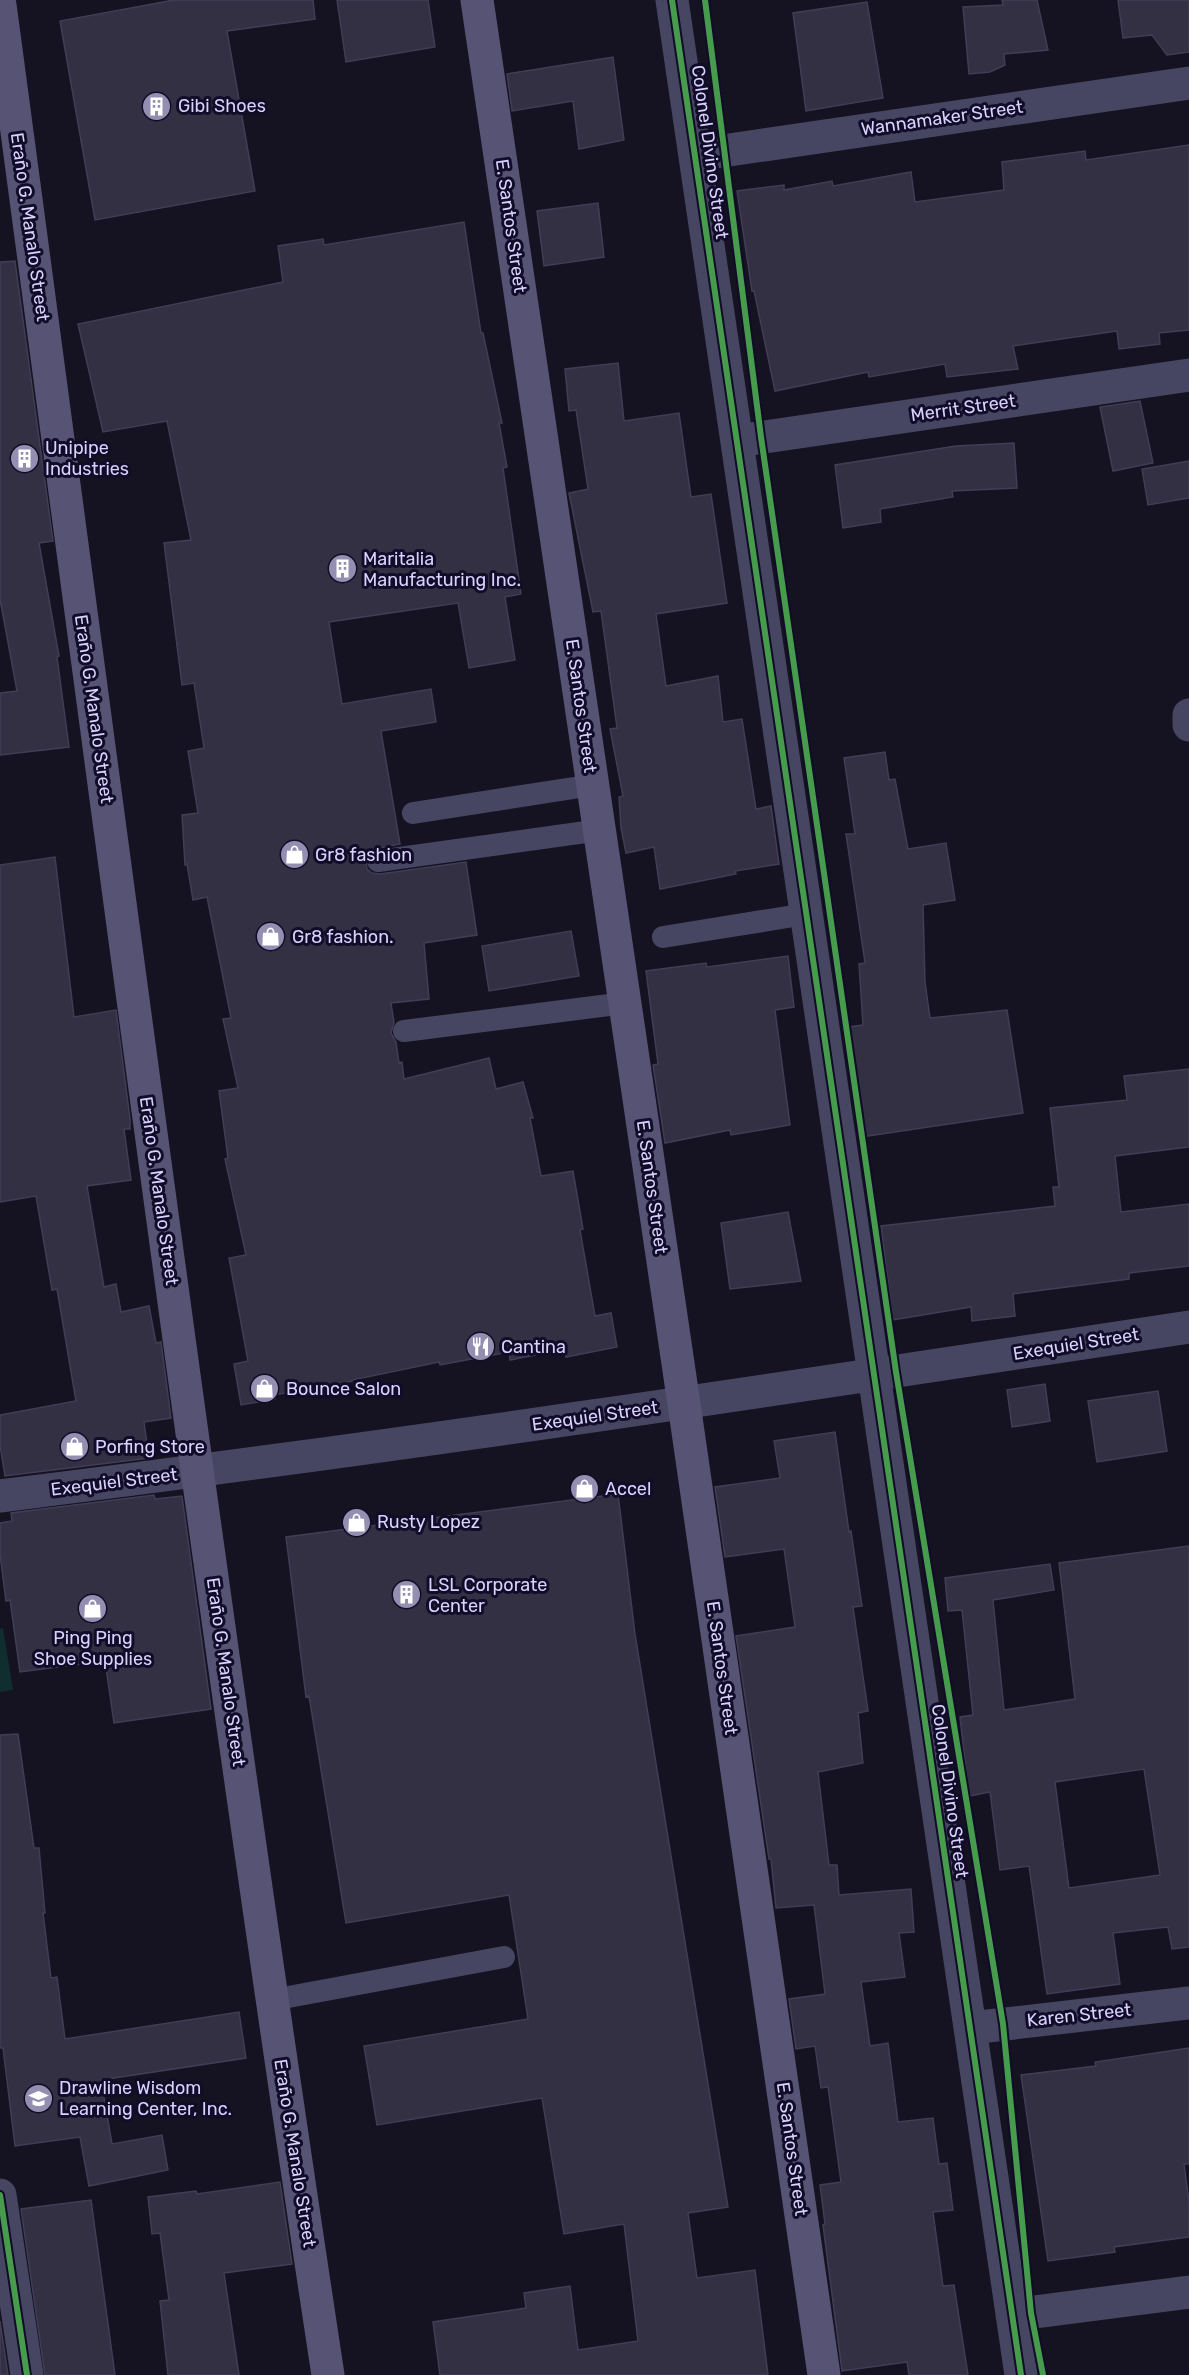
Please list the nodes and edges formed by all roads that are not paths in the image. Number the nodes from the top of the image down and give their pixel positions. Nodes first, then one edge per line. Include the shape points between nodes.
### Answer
1 (477, 0) edge
2 (672, 0) edge
3 (0, 5) edge
4 (1189, 82) edge
5 (695, 155) junction
6 (1189, 375) edge
7 (737, 441) junction
8 (1189, 715) edge
9 (1189, 725) edge
10 (593, 785) junction
11 (413, 813) dead end
12 (600, 830) junction
13 (378, 861) dead end
14 (806, 914) junction
15 (663, 937) dead end
16 (625, 1003) junction
17 (404, 1031) dead end
18 (1189, 1327) edge
19 (874, 1375) junction
20 (684, 1404) junction
21 (197, 1472) junction
22 (0, 1496) edge
23 (504, 1958) dead end
24 (272, 2000) junction
25 (1189, 2003) edge
26 (970, 2028) junction
27 (0, 2195) edge
28 (1189, 2292) edge
29 (1012, 2315) junction
30 (27, 2375) edge
31 (328, 2375) edge
32 (824, 2375) edge
33 (1021, 2375) edge

1 - 10 street, E. Santos Street
2 - 5 street, Colonel Divino Street
3 - 21 street, Eraño G. Manalo Street
4 - 5 street, Wannamaker Street
5 - 7 street, Colonel Divino Street
6 - 7 street, Merrit Street
7 - 14 street, Colonel Divino Street
8 - 9 street
10 - 11 lane
10 - 12 street, E. Santos Street
12 - 13 lane
12 - 16 street, E. Santos Street
14 - 15 lane
14 - 19 street, Colonel Divino Street
16 - 17 lane
16 - 20 street, E. Santos Street
18 - 19 street, Exequiel Street
19 - 20 street, Exequiel Street
19 - 26 street, Colonel Divino Street
20 - 21 street, Exequiel Street
20 - 32 street, E. Santos Street
21 - 22 street, Exequiel Street
21 - 24 street, Eraño G. Manalo Street
23 - 24 lane
24 - 31 street, Eraño G. Manalo Street
25 - 26 street, Karen Street
26 - 29 street, Colonel Divino Street
27 - 30 street
28 - 29 street
29 - 33 street, Colonel Divino Street

